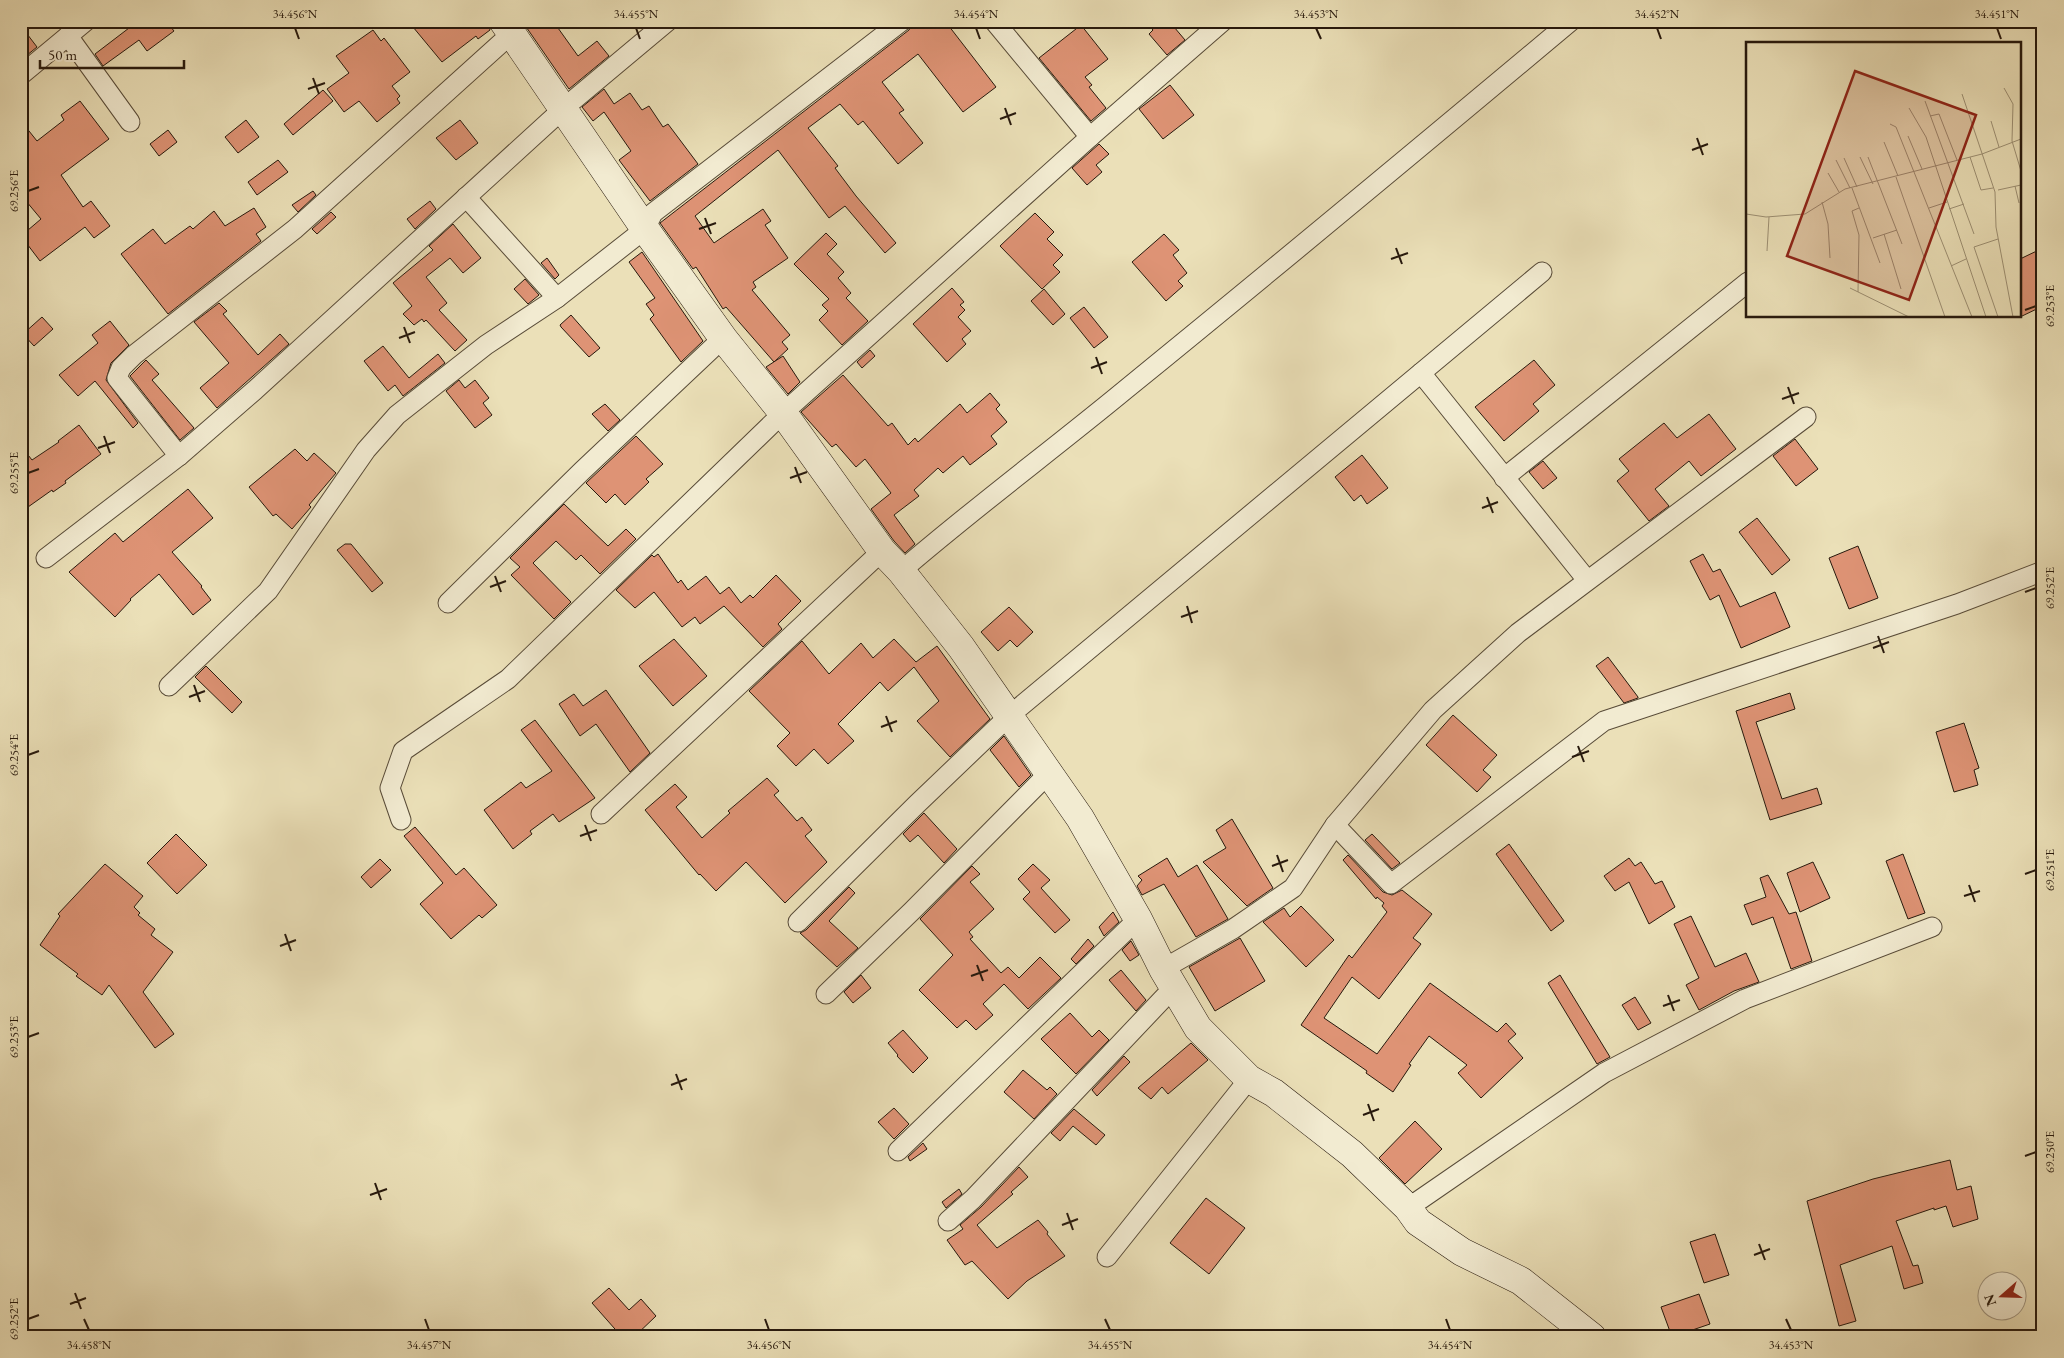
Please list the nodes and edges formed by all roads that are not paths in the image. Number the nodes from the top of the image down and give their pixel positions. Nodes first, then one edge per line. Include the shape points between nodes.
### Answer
1 (86, 21) edge
2 (668, 21) edge
3 (902, 21) edge
4 (994, 21) edge
5 (1223, 21) edge
6 (1571, 21) edge
7 (507, 28) edge
8 (68, 36) junction
9 (21, 75) edge
10 (564, 108) junction
11 (130, 122) dead end
12 (1090, 137) junction
13 (466, 197) junction
14 (645, 229) junction
15 (1542, 272) dead end
16 (1746, 284) edge
17 (557, 298) junction
18 (723, 338) junction
19 (1421, 373) junction
20 (783, 413) junction
21 (1806, 416) dead end
22 (179, 456) junction
23 (1504, 478) junction
24 (882, 551) junction
25 (46, 558) dead end
26 (901, 571) junction
27 (2043, 571) edge
28 (1587, 580) junction
29 (448, 603) dead end
30 (169, 686) dead end
31 (1009, 716) junction
32 (1049, 773) junction
33 (600, 814) dead end
34 (401, 820) dead end
35 (1335, 825) junction
36 (1138, 919) junction
37 (798, 922) dead end
38 (1932, 927) dead end
39 (1169, 978) junction
40 (826, 994) dead end
41 (1249, 1079) junction
42 (898, 1151) dead end
43 (1408, 1208) junction
44 (948, 1221) dead end
45 (1107, 1257) dead end
46 (1592, 1337) edge

1 - 8 street
2 - 10 street
3 - 14 street via 653,213
4 - 12 street
5 - 12 street
6 - 26 street via 1346,211
7 - 10 street
7 - 22 street via 295,229 121,368 117,378
8 - 9 street
8 - 11 street
10 - 13 street
10 - 14 street
12 - 20 street
13 - 17 street
13 - 22 street
14 - 17 street
14 - 18 street
15 - 19 street
16 - 23 street
17 - 30 street via 486,346 397,415 366,450 268,591
18 - 20 street
18 - 29 street
19 - 23 street
19 - 31 street
20 - 24 street
20 - 34 street via 508,679 403,751 390,788
21 - 28 street
22 - 25 street
23 - 28 street
24 - 26 street
24 - 33 street
26 - 31 street via 961,647
27 - 35 street via 1957,604 1604,721 1391,884
28 - 35 street via 1518,633 1432,710
31 - 32 street
31 - 37 street
32 - 36 street via 1080,818
32 - 40 street
35 - 39 street via 1292,888
36 - 39 street
36 - 42 street
38 - 43 street via 1745,999 1604,1073
39 - 41 street via 1198,1028
39 - 44 street via 973,1200
41 - 43 street via 1274,1094 1352,1154
41 - 45 street
43 - 46 street via 1418,1222 1462,1252 1521,1282

